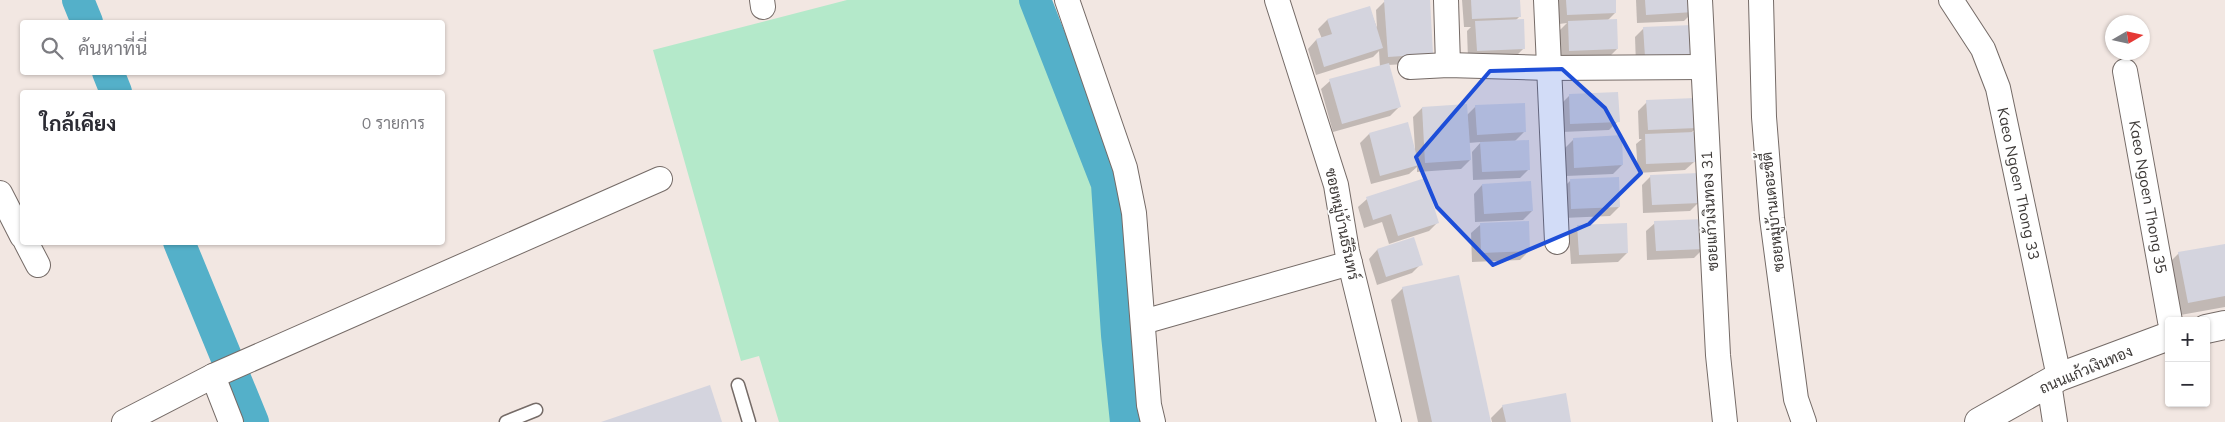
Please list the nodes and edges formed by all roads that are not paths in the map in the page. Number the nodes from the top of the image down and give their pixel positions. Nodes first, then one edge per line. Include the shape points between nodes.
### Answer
1 (1067, 0) edge
2 (1277, 0) edge
3 (1446, 0) edge
4 (1546, 0) edge
5 (1700, 0) edge
6 (1761, 0) edge
7 (1951, 0) edge
8 (1448, 65) junction
9 (1410, 67) dead end
10 (1702, 67) junction
11 (1549, 68) junction
12 (2125, 71) dead end
13 (660, 179) dead end
14 (0, 193) edge
15 (20, 232) edge
16 (1556, 242) dead end
17 (28, 245) edge
18 (1350, 263) junction
19 (38, 265) dead end
20 (2169, 317) edge
21 (1143, 322) junction
22 (2225, 325) edge
23 (2210, 328) edge
24 (2165, 338) edge
25 (213, 376) junction
26 (2054, 380) junction
27 (738, 385) dead end
28 (536, 410) dead end
29 (124, 422) edge
30 (231, 422) edge
31 (506, 422) edge
32 (749, 422) edge
33 (1153, 422) edge
34 (1389, 422) edge
35 (1725, 422) edge
36 (1804, 422) edge
37 (1979, 422) edge
38 (2055, 422) edge

1 - 21 street via 1125,168 1134,213
2 - 18 street, ซอยหมู่บ้านธีรินทร์ via 1336,185
3 - 8 street
4 - 11 street
5 - 10 street, ซอยแก้วเงินทอง 31
6 - 36 street, ซอยหมู่บ้านเดอะซิตี้ via 1764,118 1772,218 1796,399
7 - 26 street, Kaeo Ngoen Thong 33 via 1983,49 1998,88
8 - 9 street
8 - 11 street
10 - 11 street
10 - 35 street, ซอยแก้วเงินทอง 31
11 - 16 street
12 - 20 street, Kaeo Ngoen Thong 35
13 - 25 street
14 - 15 street
17 - 19 street
18 - 21 street
18 - 34 street, ซอยหมู่บ้านธีรินทร์
21 - 33 street
22 - 23 street
24 - 26 street, ถนนแก้วเงินทอง
25 - 29 street
25 - 30 street
26 - 37 street, ถนนแก้วเงินทอง
26 - 38 street, Kaeo Ngoen Thong 33
27 - 32 lane
28 - 31 lane

